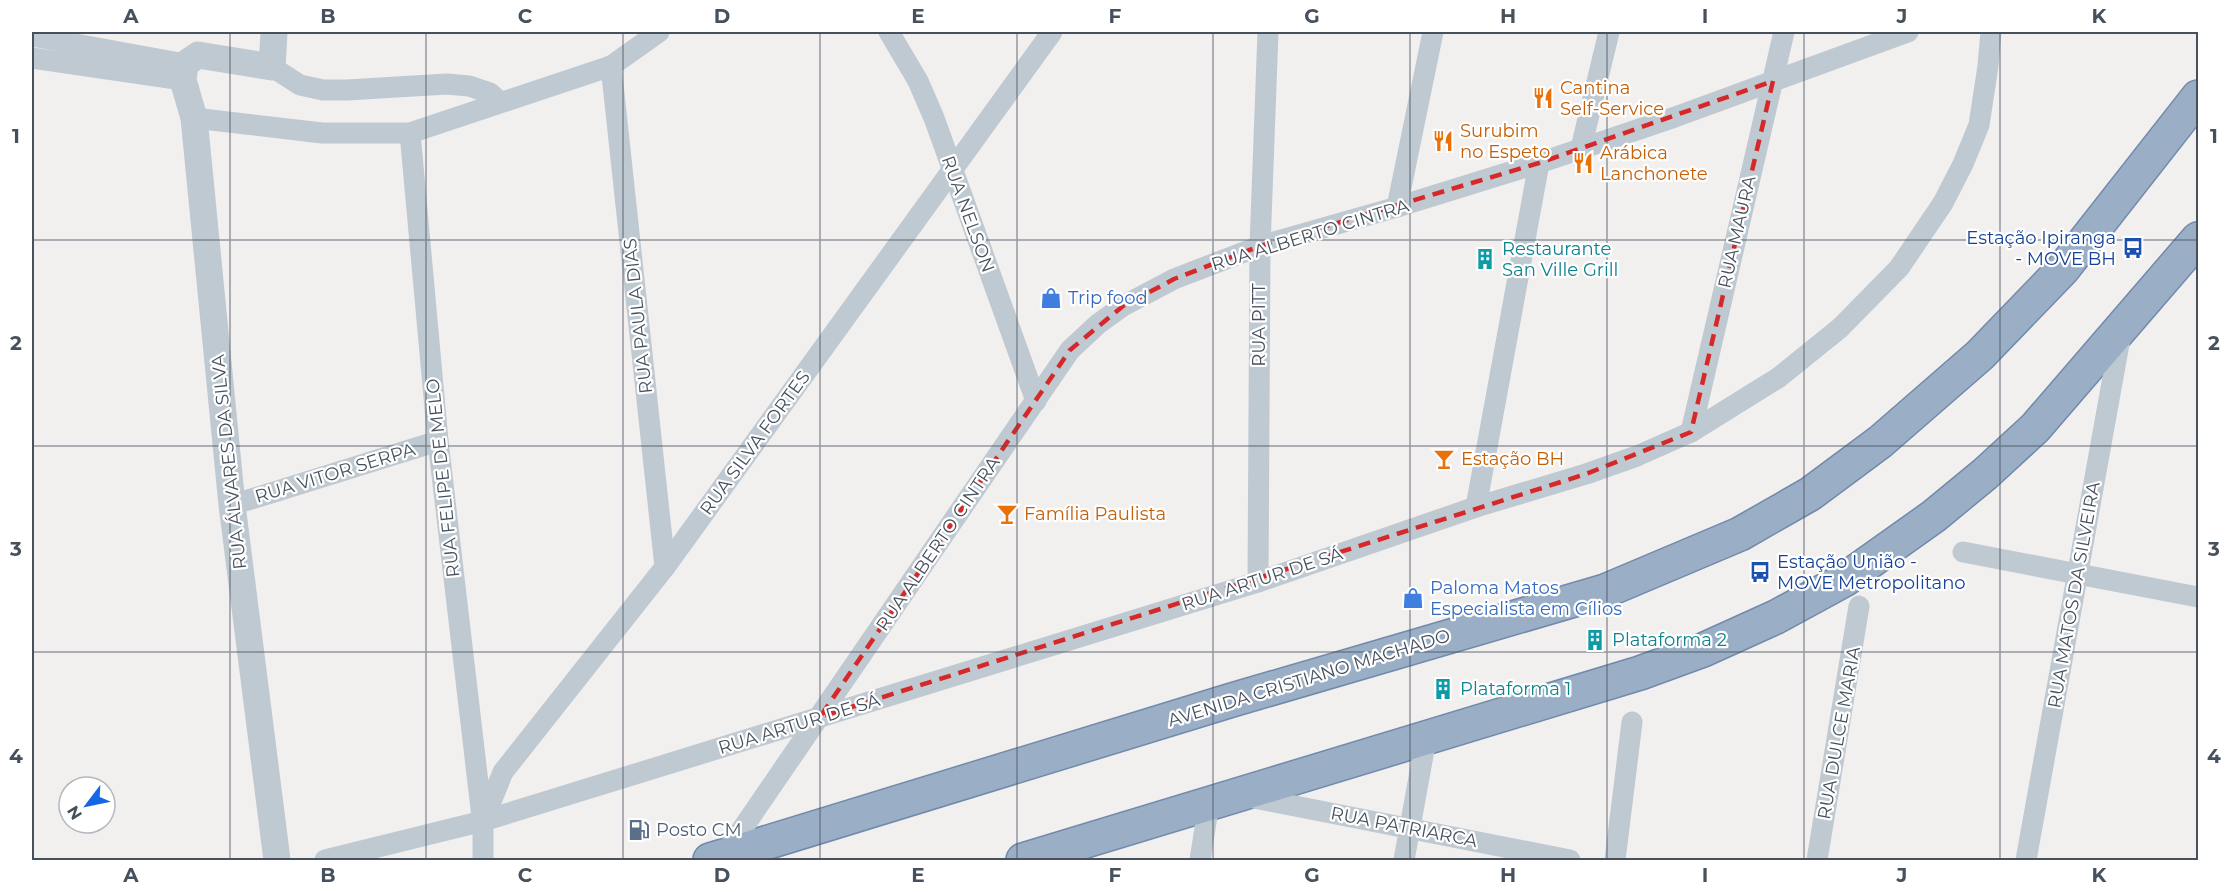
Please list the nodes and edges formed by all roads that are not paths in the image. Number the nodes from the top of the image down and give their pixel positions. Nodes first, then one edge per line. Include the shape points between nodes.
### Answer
1 (274, 32) edge
2 (659, 32) edge
3 (889, 32) edge
4 (1052, 32) edge
5 (1268, 32) edge
6 (1433, 32) edge
7 (1609, 32) edge
8 (1784, 32) edge
9 (1908, 32) edge
10 (1991, 32) edge
11 (32, 36) edge
12 (32, 58) edge
13 (610, 66) junction
14 (272, 67) junction
15 (184, 72) junction
16 (1773, 81) junction
17 (2199, 97) edge
18 (500, 102) junction
19 (194, 118) junction
20 (410, 133) junction
21 (1581, 148) junction
22 (1539, 163) junction
23 (952, 169) junction
24 (1397, 207) junction
25 (2199, 239) edge
26 (1260, 246) junction
27 (2122, 329) junction
28 (1036, 401) junction
29 (1691, 432) junction
30 (438, 441) junction
31 (232, 505) junction
32 (1476, 507) junction
33 (1964, 552) dead end
34 (665, 567) junction
35 (2079, 573) junction
36 (1258, 582) junction
37 (2199, 597) edge
38 (1859, 606) dead end
39 (820, 717) junction
40 (1632, 722) dead end
41 (1426, 739) junction
42 (1223, 799) junction
43 (483, 821) junction
44 (1410, 828) junction
45 (717, 859) edge
46 (277, 861) edge
47 (326, 861) edge
48 (483, 861) edge
49 (1023, 861) edge
50 (1200, 861) edge
51 (1404, 861) edge
52 (1570, 861) edge
53 (1615, 861) edge
54 (1817, 861) edge
55 (2026, 861) edge

1 - 14 street
2 - 13 street
3 - 23 street, RUA NELSON via 918,81
4 - 23 street, RUA SILVA FORTES
5 - 26 street, RUA PITT
6 - 24 street
7 - 21 street
8 - 16 street, RUA MAURA
9 - 16 street, RUA ALBERTO CINTRA
10 - 29 street, RUA ARTUR DE SÁ via 1979,125 1943,203 1899,268 1840,328 1778,378
11 - 15 street
12 - 15 street
13 - 18 street
13 - 34 street, RUA PAULA DIAS
14 - 15 street via 198,55
14 - 18 street via 300,85 323,90 447,84 490,93
15 - 19 street, RUA ÁLVARES DA SILVA
16 - 21 street, RUA ALBERTO CINTRA
16 - 29 street, RUA MAURA
17 - 45 highway, AVENIDA CRISTIANO MACHADO via 2063,268 1980,355 1880,442 1810,494 1740,534 1605,591 1232,700
18 - 20 street
19 - 20 street via 322,133
19 - 31 street, RUA ÁLVARES DA SILVA
20 - 30 street, RUA FELIPE DE MELO
21 - 22 street, RUA ALBERTO CINTRA
22 - 24 street, RUA ALBERTO CINTRA
22 - 32 street
23 - 28 street, RUA NELSON
23 - 34 street, RUA SILVA FORTES
24 - 26 street, RUA ALBERTO CINTRA
25 - 27 highway
26 - 28 street, RUA ALBERTO CINTRA via 1174,279 1123,306 1070,350
26 - 36 street, RUA PITT
27 - 35 street, RUA MATOS DA SILVEIRA
27 - 41 highway via 2035,428 1985,474 1844,580 1703,650
28 - 39 street, RUA ALBERTO CINTRA
29 - 32 street, RUA ARTUR DE SÁ via 1586,474
30 - 31 street, RUA VITOR SERPA
30 - 43 street, RUA FELIPE DE MELO
31 - 46 street, RUA ÁLVARES DA SILVA
32 - 36 street, RUA ARTUR DE SÁ
33 - 35 street
34 - 43 street, RUA SILVA FORTES via 503,772
35 - 37 street
35 - 55 street, RUA MATOS DA SILVEIRA
36 - 39 street, RUA ARTUR DE SÁ
38 - 54 street, RUA DULCE MARIA
39 - 43 street, RUA ARTUR DE SÁ
39 - 45 street, RUA ALBERTO CINTRA
40 - 53 street
41 - 42 highway
41 - 44 street
42 - 44 street, RUA PATRIARCA
42 - 49 highway
42 - 50 street
43 - 47 street, RUA ARTUR DE SÁ
43 - 48 street, RUA SILVA FORTES
44 - 51 street
44 - 52 street, RUA PATRIARCA

